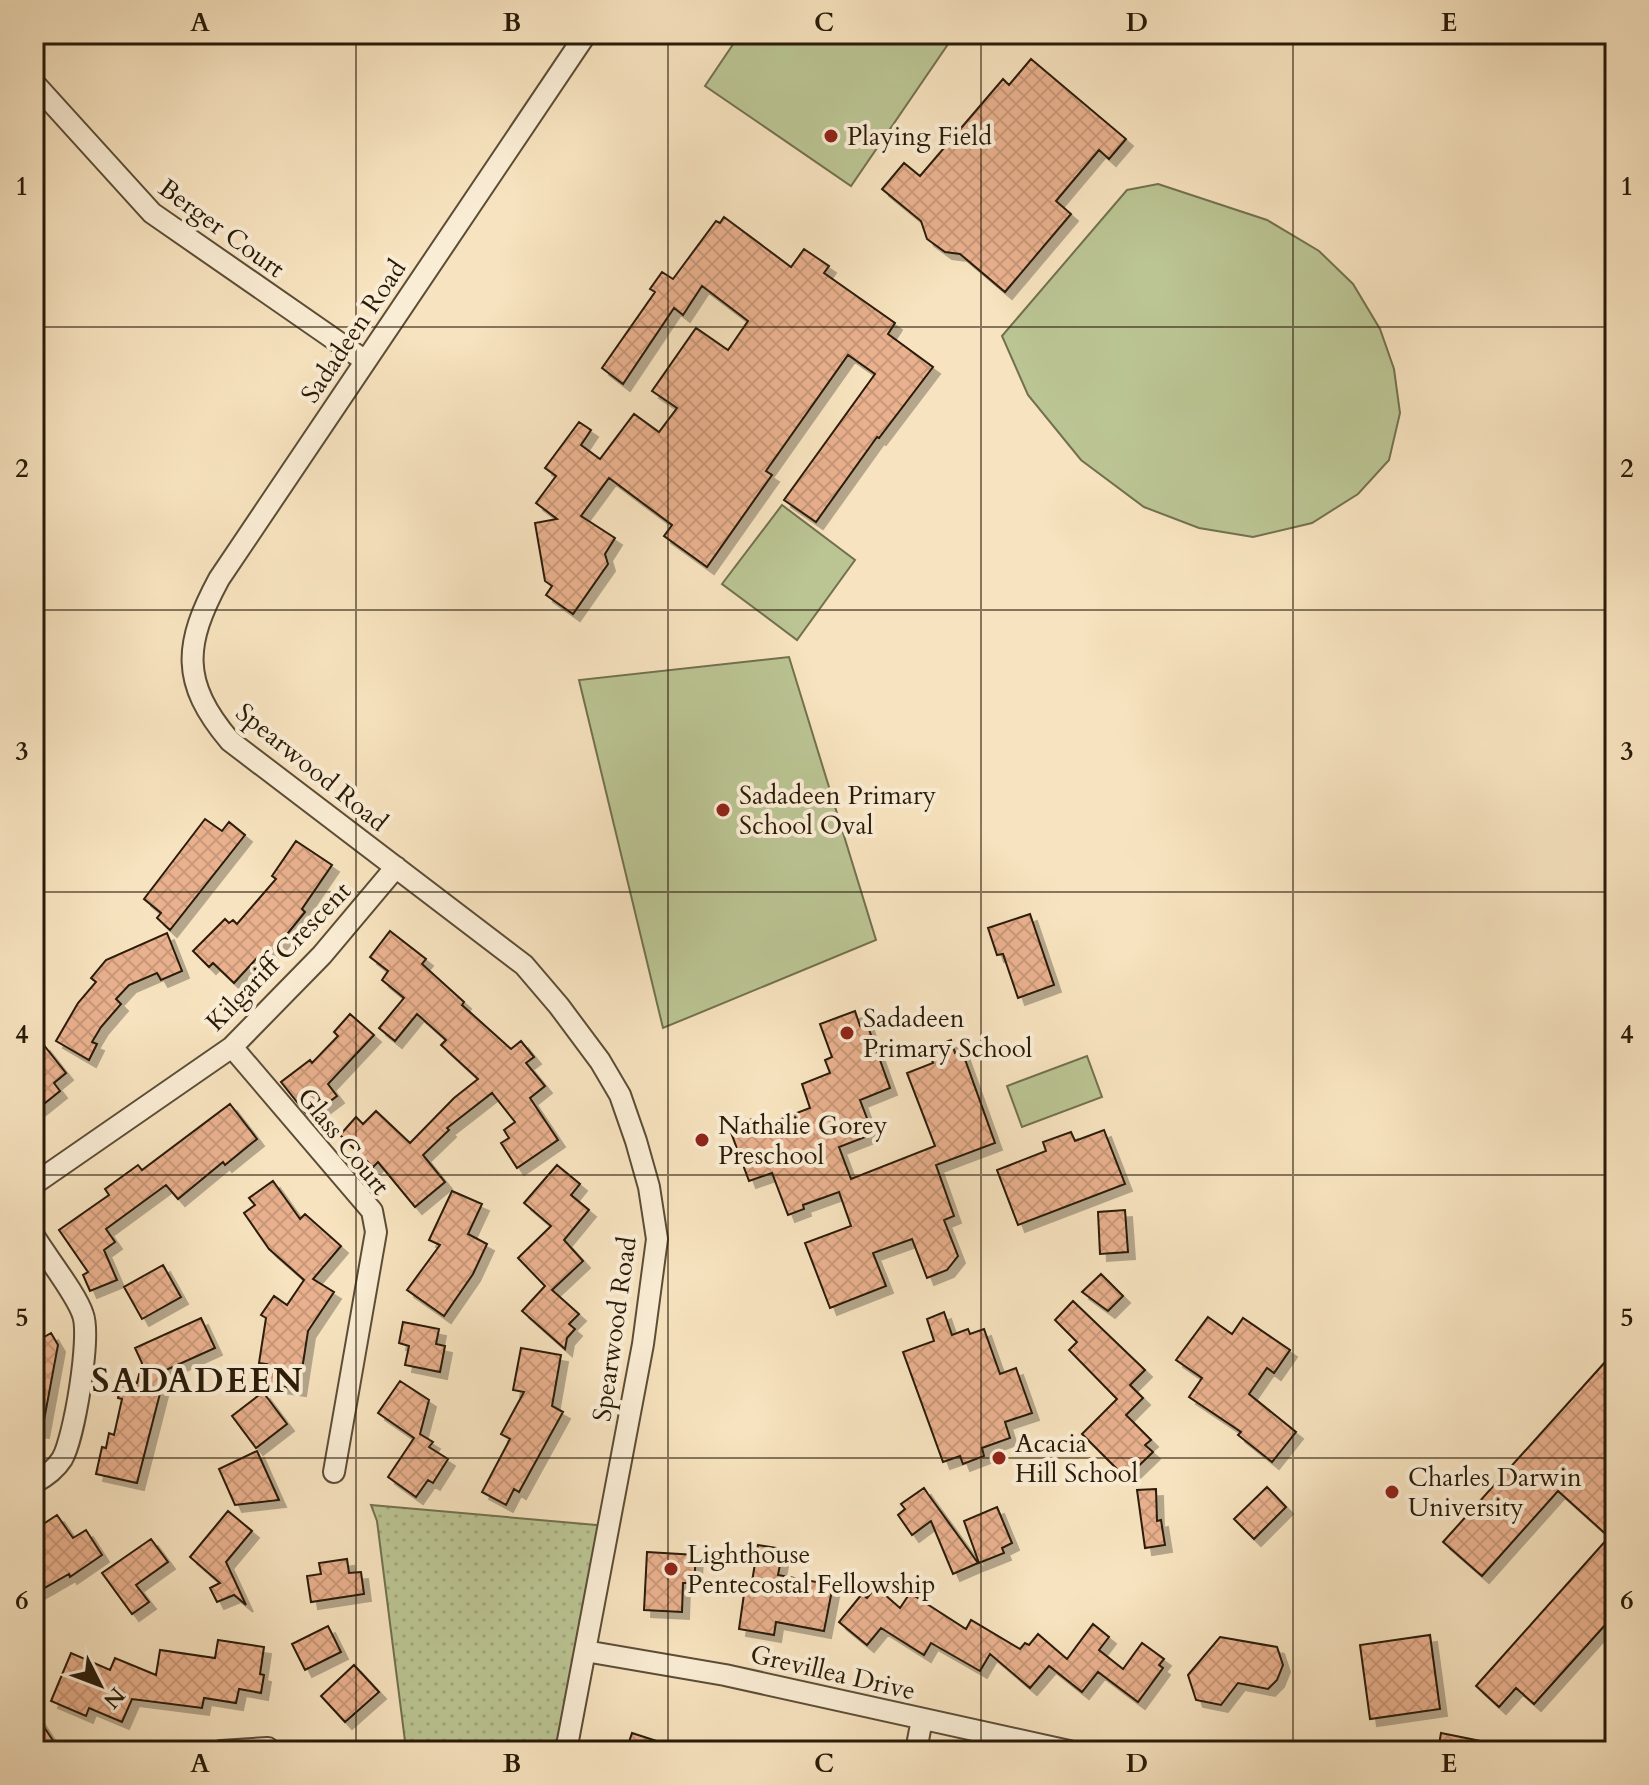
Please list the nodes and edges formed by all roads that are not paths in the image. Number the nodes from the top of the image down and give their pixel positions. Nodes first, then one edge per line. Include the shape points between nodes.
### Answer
1 (586, 34) edge
2 (34, 83) edge
3 (364, 360) junction
4 (192, 670) joint
5 (396, 867) junction
6 (232, 1047) junction
7 (34, 1184) edge
8 (34, 1236) edge
9 (334, 1472) dead end
10 (34, 1483) edge
11 (585, 1651) junction
12 (922, 1719) junction
13 (268, 1748) dead end
14 (221, 1751) edge
15 (566, 1751) edge
16 (916, 1751) edge
17 (1069, 1751) edge

1 - 3 street, Sadadeen Road
2 - 3 street, Berger Court via 152,213
3 - 4 street, Sadadeen Road via 219,579 200,614
4 - 5 street, Spearwood Road via 212,719 230,741
5 - 6 street, Kilgariff Crescent via 322,955
5 - 11 street, Spearwood Road via 524,965 559,1006 620,1095 649,1187 657,1239 647,1314
6 - 7 street, Kilgariff Crescent
6 - 9 street, Glass Court via 372,1211 376,1232
8 - 10 street via 83,1313 87,1335 70,1443 61,1461
11 - 12 street, Grevillea Drive via 725,1675
11 - 15 street, Spearwood Road
12 - 16 street
12 - 17 street, Grevillea Drive
13 - 14 street

